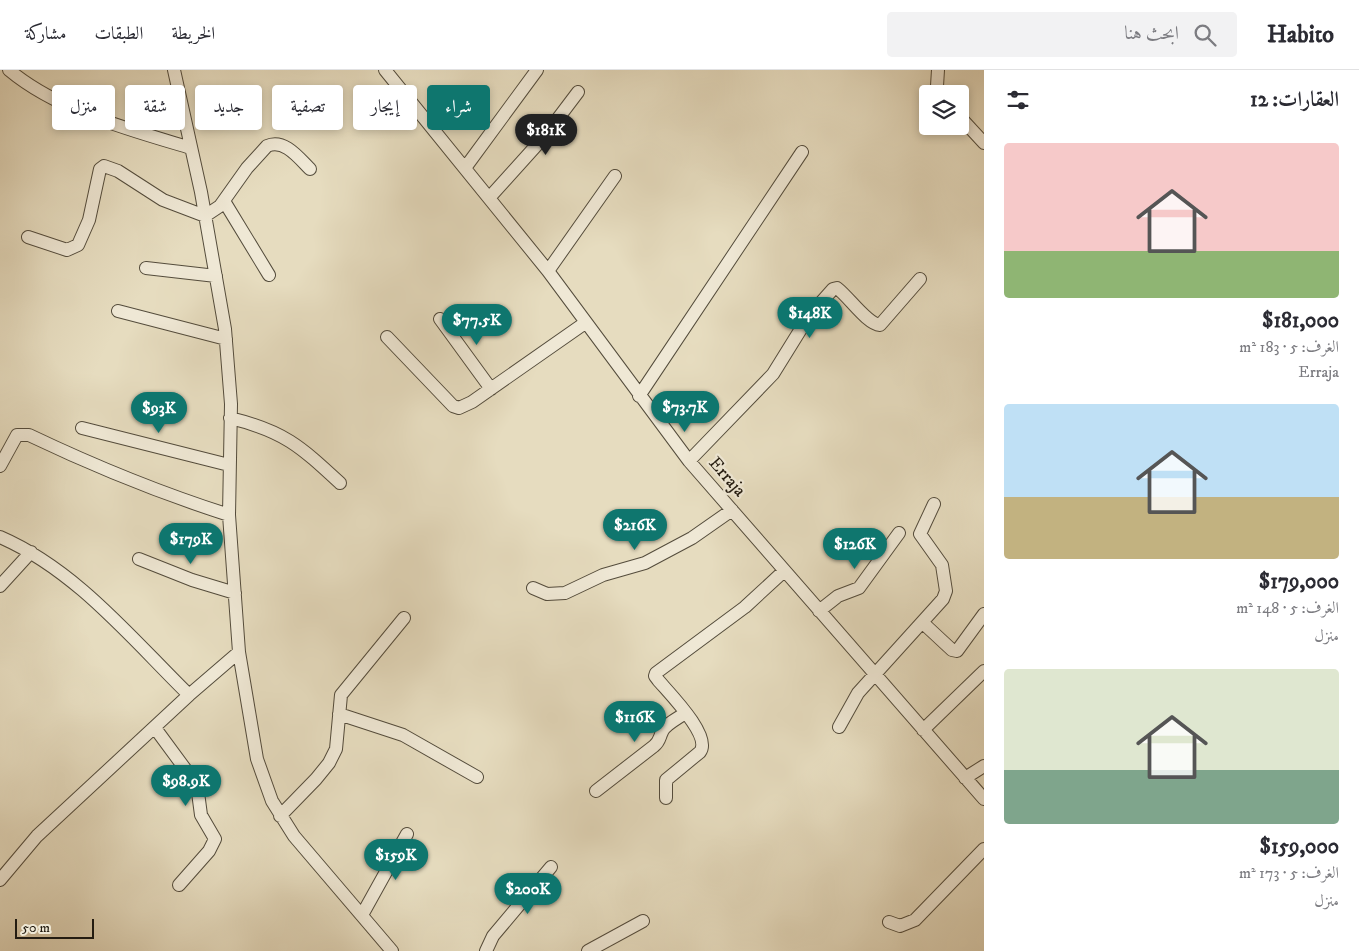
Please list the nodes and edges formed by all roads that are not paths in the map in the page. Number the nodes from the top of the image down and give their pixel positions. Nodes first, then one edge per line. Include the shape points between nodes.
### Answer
1 (9, 70) edge
2 (174, 70) edge
3 (385, 70) edge
4 (537, 70) edge
5 (938, 70) edge
6 (937, 85) edge
7 (578, 92) dead end
8 (969, 127) edge
9 (984, 143) edge
10 (191, 148) junction
11 (802, 152) dead end
12 (464, 168) junction
13 (310, 169) dead end
14 (615, 176) dead end
15 (489, 198) junction
16 (224, 201) junction
17 (205, 216) junction
18 (28, 237) dead end
19 (146, 268) dead end
20 (548, 271) junction
21 (270, 275) dead end
22 (216, 276) junction
23 (920, 279) dead end
24 (118, 311) dead end
25 (440, 319) dead end
26 (585, 323) junction
27 (387, 337) dead end
28 (226, 340) junction
29 (491, 389) junction
30 (639, 396) junction
31 (230, 418) junction
32 (82, 428) dead end
33 (690, 461) junction
34 (229, 465) junction
35 (0, 466) edge
36 (340, 483) dead end
37 (934, 504) dead end
38 (732, 510) junction
39 (229, 515) junction
40 (899, 533) dead end
41 (0, 537) edge
42 (31, 552) junction
43 (139, 559) dead end
44 (784, 571) junction
45 (0, 586) edge
46 (533, 588) dead end
47 (235, 593) junction
48 (819, 611) junction
49 (984, 614) edge
50 (404, 618) dead end
51 (924, 623) junction
52 (239, 652) junction
53 (984, 671) edge
54 (875, 675) junction
55 (189, 695) junction
56 (685, 713) junction
57 (339, 714) junction
58 (839, 727) dead end
59 (155, 728) junction
60 (923, 730) junction
61 (984, 766) edge
62 (477, 777) dead end
63 (965, 778) junction
64 (596, 791) dead end
65 (666, 798) dead end
66 (984, 800) edge
67 (280, 816) junction
68 (407, 834) dead end
69 (984, 849) edge
70 (551, 868) dead end
71 (0, 880) edge
72 (179, 885) dead end
73 (362, 915) junction
74 (643, 921) dead end
75 (889, 922) dead end
76 (392, 951) edge
77 (486, 951) edge
78 (588, 951) edge

1 - 10 street via 33,88 83,111
2 - 10 street
3 - 12 street, Erraja
4 - 12 street
5 - 6 street
7 - 15 street via 544,137
8 - 9 street
10 - 17 street
11 - 30 street
12 - 15 street, Erraja
13 - 16 street via 290,150 273,143 247,168
14 - 20 street
15 - 20 street, Erraja
16 - 17 street via 213,213
16 - 21 street
17 - 18 street via 163,200 118,171 104,166 100,169 88,220 78,245 67,250
17 - 22 street
19 - 22 street
20 - 26 street, Erraja
22 - 28 street
23 - 33 street via 880,325 875,325 837,288 833,288 809,316 768,380
24 - 28 street
25 - 29 street
26 - 29 street
26 - 30 street, Erraja
27 - 29 street via 453,406 464,407
28 - 31 street
30 - 33 street, Erraja
31 - 34 street
31 - 36 street via 288,438
32 - 34 street
33 - 38 street, Erraja
34 - 39 street
35 - 39 street via 17,435 29,435 109,471
37 - 51 street via 920,534 939,559 946,591
38 - 44 street, Erraja
38 - 46 street via 692,538 645,563 603,575 565,593 548,594
39 - 47 street
40 - 48 street via 859,588 838,596
41 - 42 street
42 - 45 street
42 - 55 street via 80,588
43 - 47 street
44 - 48 street, Erraja
44 - 56 street via 744,607 656,672 658,680
47 - 52 street
48 - 54 street, Erraja
49 - 51 street via 957,651
50 - 57 street via 345,690
51 - 54 street
52 - 55 street
52 - 67 street via 257,759
53 - 60 street
54 - 58 street via 858,693
54 - 60 street, Erraja
55 - 59 street
56 - 64 street via 665,728 654,746
56 - 65 street via 704,747 666,780
57 - 62 street via 403,735
57 - 67 street via 336,749 328,763 316,780
59 - 71 street via 37,836
59 - 72 street via 197,785 201,815 215,839 209,851
60 - 63 street, Erraja
61 - 63 street
63 - 66 street, Erraja
67 - 73 street
68 - 73 street
69 - 75 street via 915,920 900,926
70 - 77 street via 493,936
73 - 76 street
74 - 78 street

